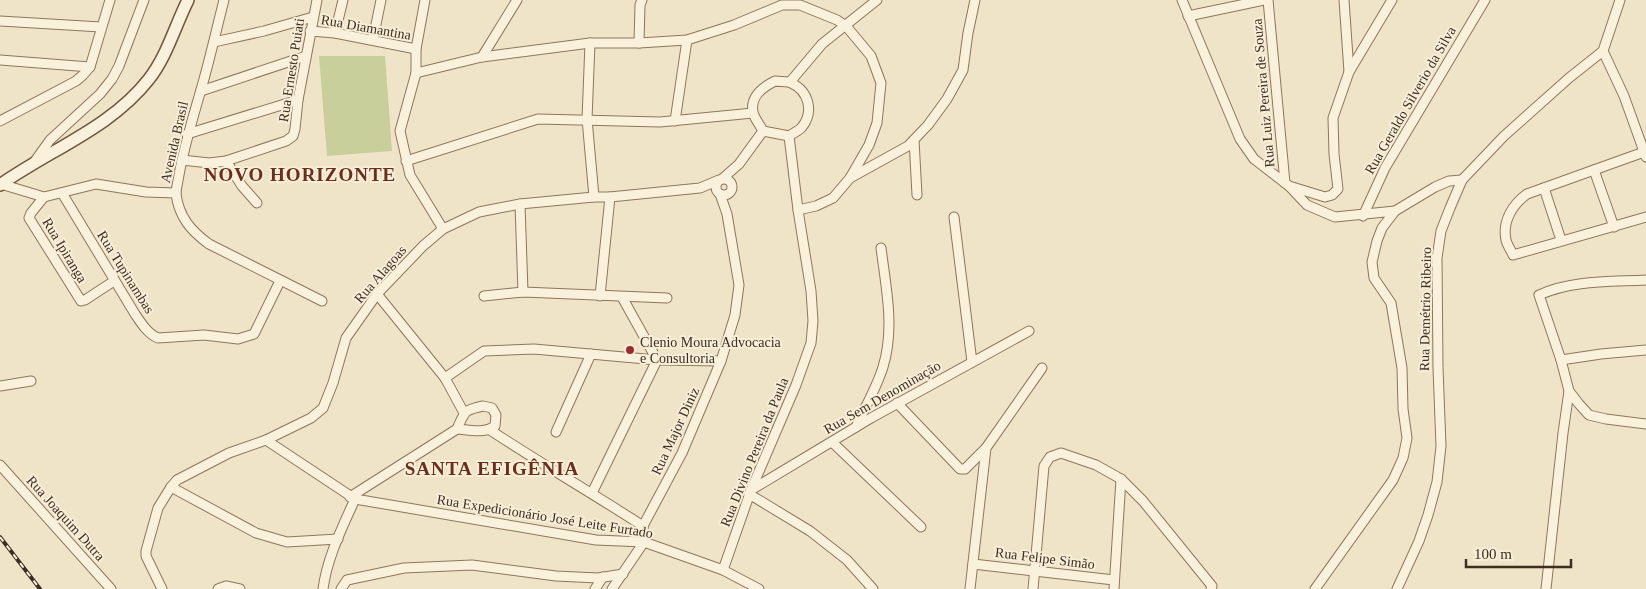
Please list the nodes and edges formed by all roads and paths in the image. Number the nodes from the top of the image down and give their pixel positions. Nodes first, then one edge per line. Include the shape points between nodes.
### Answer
1 (110, 0) edge
2 (144, 0) edge
3 (188, 0) edge
4 (224, 0) edge
5 (317, 0) edge
6 (343, 0) edge
7 (381, 0) edge
8 (425, 0) edge
9 (517, 0) edge
10 (642, 0) edge
11 (877, 0) edge
12 (974, 0) edge
13 (1182, 0) edge
14 (1264, 0) edge
15 (1268, 0) edge
16 (1344, 0) edge
17 (1392, 0) edge
18 (1484, 0) edge
19 (1620, 0) edge
20 (1188, 16) junction
21 (313, 17) junction
22 (0, 21) edge
23 (846, 26) junction
24 (101, 27) junction
25 (310, 31) junction
26 (335, 33) junction
27 (373, 40) junction
28 (687, 40) junction
29 (214, 42) junction
30 (590, 43) junction
31 (639, 43) junction
32 (416, 49) junction
33 (1603, 51) junction
34 (306, 56) junction
35 (482, 57) junction
36 (0, 60) edge
37 (90, 67) junction
38 (1349, 72) junction
39 (416, 73) junction
40 (790, 82) junction
41 (200, 91) junction
42 (298, 100) junction
43 (753, 113) junction
44 (587, 119) junction
45 (0, 121) edge
46 (675, 121) junction
47 (763, 131) junction
48 (187, 134) junction
49 (789, 136) junction
50 (914, 140) junction
51 (1645, 154) edge
52 (182, 160) junction
53 (226, 161) junction
54 (406, 161) junction
55 (739, 164) junction
56 (32, 166) junction
57 (1594, 170) junction
58 (850, 178) junction
59 (721, 180) junction
60 (1462, 180) junction
61 (1, 184) edge
62 (1287, 184) junction
63 (700, 188) junction
64 (732, 188) junction
65 (1544, 188) junction
66 (62, 193) junction
67 (176, 193) junction
68 (719, 193) junction
69 (917, 195) dead end
70 (44, 197) junction
71 (594, 197) junction
72 (610, 197) junction
73 (257, 203) dead end
74 (520, 204) junction
75 (798, 210) junction
76 (1395, 211) junction
77 (726, 214) junction
78 (1363, 216) junction
79 (954, 217) dead end
80 (1646, 217) edge
81 (1614, 227) junction
82 (443, 229) junction
83 (1561, 240) junction
84 (881, 248) dead end
85 (1646, 280) edge
86 (114, 281) junction
87 (280, 281) junction
88 (522, 292) junction
89 (377, 294) junction
90 (484, 296) dead end
91 (600, 296) junction
92 (622, 297) junction
93 (667, 298) dead end
94 (322, 301) dead end
95 (1029, 331) dead end
96 (1646, 350) edge
97 (591, 354) junction
98 (657, 360) junction
99 (1561, 360) junction
100 (721, 361) junction
101 (972, 362) junction
102 (1042, 368) dead end
103 (444, 378) junction
104 (32, 381) dead end
105 (0, 386) edge
106 (1569, 391) junction
107 (897, 403) junction
108 (464, 413) junction
109 (1646, 424) edge
110 (856, 427) junction
111 (457, 429) junction
112 (490, 430) junction
113 (556, 432) dead end
114 (266, 440) junction
115 (832, 442) junction
116 (986, 448) junction
117 (0, 465) edge
118 (1121, 480) junction
119 (171, 487) junction
120 (750, 492) junction
121 (592, 493) junction
122 (352, 498) junction
123 (642, 526) junction
124 (921, 527) dead end
125 (338, 539) junction
126 (644, 542) junction
127 (973, 564) junction
128 (723, 570) junction
129 (1033, 571) junction
130 (623, 574) junction
131 (603, 577) junction
132 (1114, 585) edge
133 (1213, 588) edge
134 (111, 589) edge
135 (162, 589) edge
136 (218, 589) edge
137 (240, 589) edge
138 (323, 589) edge
139 (341, 589) edge
140 (595, 589) edge
141 (612, 589) edge
142 (759, 589) edge
143 (873, 589) edge
144 (970, 589) edge
145 (1033, 589) edge
146 (1315, 589) edge
147 (1397, 589) edge
148 (1546, 589) edge

1 - 24 street
2 - 56 street via 112,79 50,140
3 - 56 street via 169,44 138,92 105,120
4 - 29 street, Avenida Brasil
5 - 21 street, Rua Ernesto Puiati
6 - 26 street
7 - 27 street
8 - 32 street
9 - 35 street
10 - 31 street
11 - 23 street
12 - 50 street via 963,70 947,99
13 - 20 street
14 - 20 street
15 - 62 street, Rua Luiz Pereira de Souza
16 - 38 street
17 - 38 street
18 - 78 street, Rua Geraldo Silverio da Silva via 1385,168
19 - 33 street
20 - 62 street via 1240,139 1254,159
21 - 25 street, Rua Ernesto Puiati
21 - 29 street
22 - 24 street
23 - 28 street via 800,5 782,5
23 - 40 street via 822,44
23 - 58 street via 871,56 881,83 877,123 869,145
24 - 37 street
25 - 26 street, Rua Diamantina
25 - 34 street, Rua Ernesto Puiati
26 - 27 street, Rua Diamantina
27 - 32 street, Rua Diamantina
28 - 31 street
28 - 46 street
29 - 41 street, Avenida Brasil
30 - 31 street
30 - 35 street
30 - 44 street
32 - 39 street
33 - 51 street
33 - 60 street, Rua Demétrio Ribeiro via 1504,136
34 - 41 street
34 - 42 street, Rua Ernesto Puiati
35 - 39 street
36 - 37 street
37 - 45 street via 76,81
38 - 62 street via 1333,118 1338,190 1325,198
39 - 54 street via 400,131
40 - 43 street via 776,81 763,87 754,99
40 - 49 street via 802,90 808,102 808,116 801,129
41 - 48 street, Avenida Brasil
42 - 48 street
42 - 53 street, Rua Ernesto Puiati via 294,133 290,138
43 - 46 street
43 - 47 street
44 - 46 street
44 - 54 street via 538,119
44 - 71 street
47 - 49 street
47 - 55 street, Rua Alagoas
48 - 52 street, Avenida Brasil
49 - 75 street, Rua Divino Pereira da Paula
50 - 58 street
50 - 69 street
51 - 57 street
52 - 53 street via 209,164
52 - 67 street, Avenida Brasil
53 - 73 street
54 - 82 street via 410,175
55 - 59 street, Rua Alagoas
55 - 64 street, Rua Alagoas
56 - 61 street
57 - 65 street
57 - 81 street
58 - 75 street via 833,198
59 - 63 street, Rua Alagoas
59 - 64 street via 728,180
59 - 68 street via 716,186
60 - 76 street via 1435,187
60 - 147 street, Rua Demétrio Ribeiro via 1441,231 1437,258 1441,446 1437,482 1419,540
61 - 70 street
62 - 78 street via 1307,205 1335,218
63 - 68 street, Rua Alagoas
63 - 72 street, Rua Alagoas
64 - 68 street via 726,195
64 - 77 street, Rua Major Diniz
65 - 83 street
65 - 83 street via 1515,203 1506,228 1506,240 1513,255
66 - 67 street via 102,183 146,192
66 - 70 street
66 - 86 street, Rua Tupinambas
67 - 87 street, Avenida Brasil via 183,217 196,235
68 - 77 street, Rua Major Diniz
70 - 86 street, Rua Ipiranga via 29,218 81,301
71 - 72 street, Rua Alagoas
71 - 74 street, Rua Alagoas
72 - 91 street
74 - 82 street, Rua Alagoas via 479,212
74 - 88 street
75 - 120 street, Rua Divino Pereira da Paula via 811,292 811,343
76 - 78 street
76 - 146 street via 1382,228 1372,262 1374,278 1391,303 1402,368 1407,438 1403,458 1393,480
77 - 100 street, Rua Major Diniz via 739,285 735,315
79 - 101 street
80 - 81 street
81 - 83 street
82 - 89 street, Rua Alagoas
84 - 110 street via 890,314 889,338 883,367
85 - 99 street via 1576,284 1539,295
86 - 87 street, Rua Tupinambas via 139,320 158,338 210,335 238,339 254,334
87 - 94 street, Avenida Brasil
88 - 90 street
88 - 91 street
89 - 103 street
89 - 114 street, Rua Alagoas via 346,338 323,408 311,418
91 - 92 street
92 - 93 street
92 - 98 street
95 - 101 street, Rua Sem Denominação
96 - 99 street
97 - 98 street
97 - 103 street via 534,349 484,351
97 - 113 street
98 - 100 street
98 - 121 street
99 - 106 street
100 - 123 street, Rua Major Diniz via 682,453
101 - 107 street, Rua Sem Denominação
102 - 116 street
103 - 108 street
104 - 105 street
106 - 109 street via 1589,415
106 - 148 street
107 - 110 street, Rua Sem Denominação
107 - 116 street via 960,469 965,469
108 - 111 street
108 - 112 street via 483,406 492,408 496,415 495,426
110 - 115 street, Rua Sem Denominação
111 - 112 street
111 - 122 street
112 - 121 street
114 - 119 street, Rua Alagoas via 229,453 184,475
114 - 122 street
115 - 120 street, Rua Sem Denominação
115 - 124 street
116 - 127 street
117 - 134 street, Rua Joaquim Dutra
118 - 129 street via 1096,465 1061,453 1050,457 1044,466
118 - 132 street
118 - 133 street via 1143,501
119 - 125 street via 256,533 287,542
119 - 135 street, Rua Alagoas via 155,516 146,551
120 - 128 street, Rua Divino Pereira da Paula
120 - 143 street via 810,531 847,560
121 - 123 street
122 - 125 street
122 - 126 street, Rua Expedicionário José Leite Furtado via 596,540
123 - 126 street
125 - 138 street via 325,572
126 - 128 street, Rua Expedicionário José Leite Furtado
126 - 130 street
127 - 129 street, Rua Felipe Simão
127 - 144 street
128 - 142 street, Rua Expedicionário José Leite Furtado
129 - 132 street, Rua Felipe Simão
129 - 145 street
130 - 131 street
130 - 141 street
131 - 139 street via 556,576 472,565 404,568 347,580
131 - 140 street
136 - 137 street via 226,586

